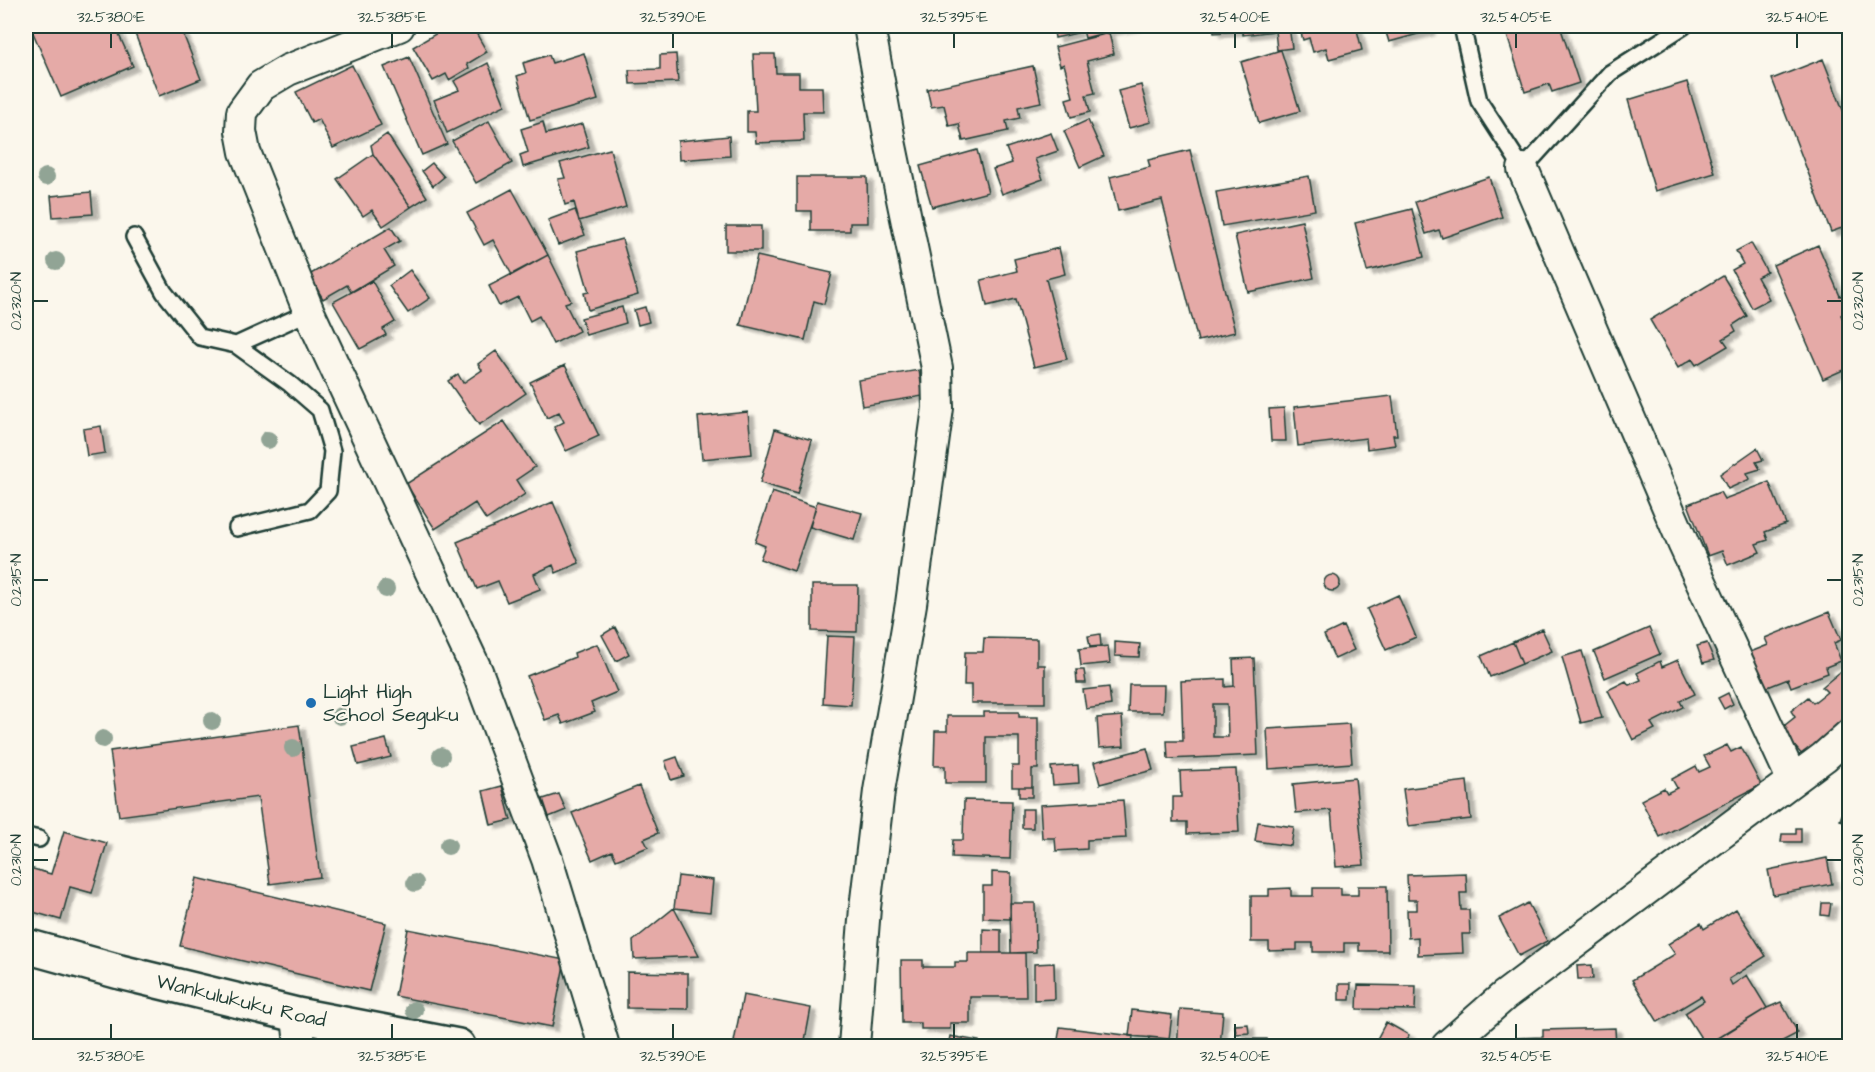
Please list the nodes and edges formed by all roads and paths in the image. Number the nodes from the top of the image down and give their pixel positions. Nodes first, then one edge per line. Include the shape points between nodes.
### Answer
1 (399, 26) edge
2 (869, 26) edge
3 (1462, 26) edge
4 (1684, 26) edge
5 (1523, 169) junction
6 (134, 237) dead end
7 (309, 312) junction
8 (236, 345) junction
9 (237, 528) dead end
10 (1850, 734) edge
11 (1792, 779) junction
12 (26, 946) edge
13 (299, 1031) edge
14 (458, 1047) edge
15 (604, 1047) edge
16 (854, 1047) edge
17 (1447, 1047) edge

1 - 7 street via 288,70 261,86 242,112 245,152
2 - 16 street via 937,368 938,408 911,604 879,792
3 - 5 lane via 1479,101
4 - 5 lane via 1610,73
5 - 11 street via 1684,545
6 - 8 lane via 164,292 200,337
7 - 8 lane
7 - 15 street via 477,671 547,859
8 - 9 lane via 320,410 332,451 328,491 310,510
10 - 11 street
11 - 17 street via 1504,996
12 - 13 main road, Wankulukuku Road via 120,972
13 - 14 main road, Wankulukuku Road

